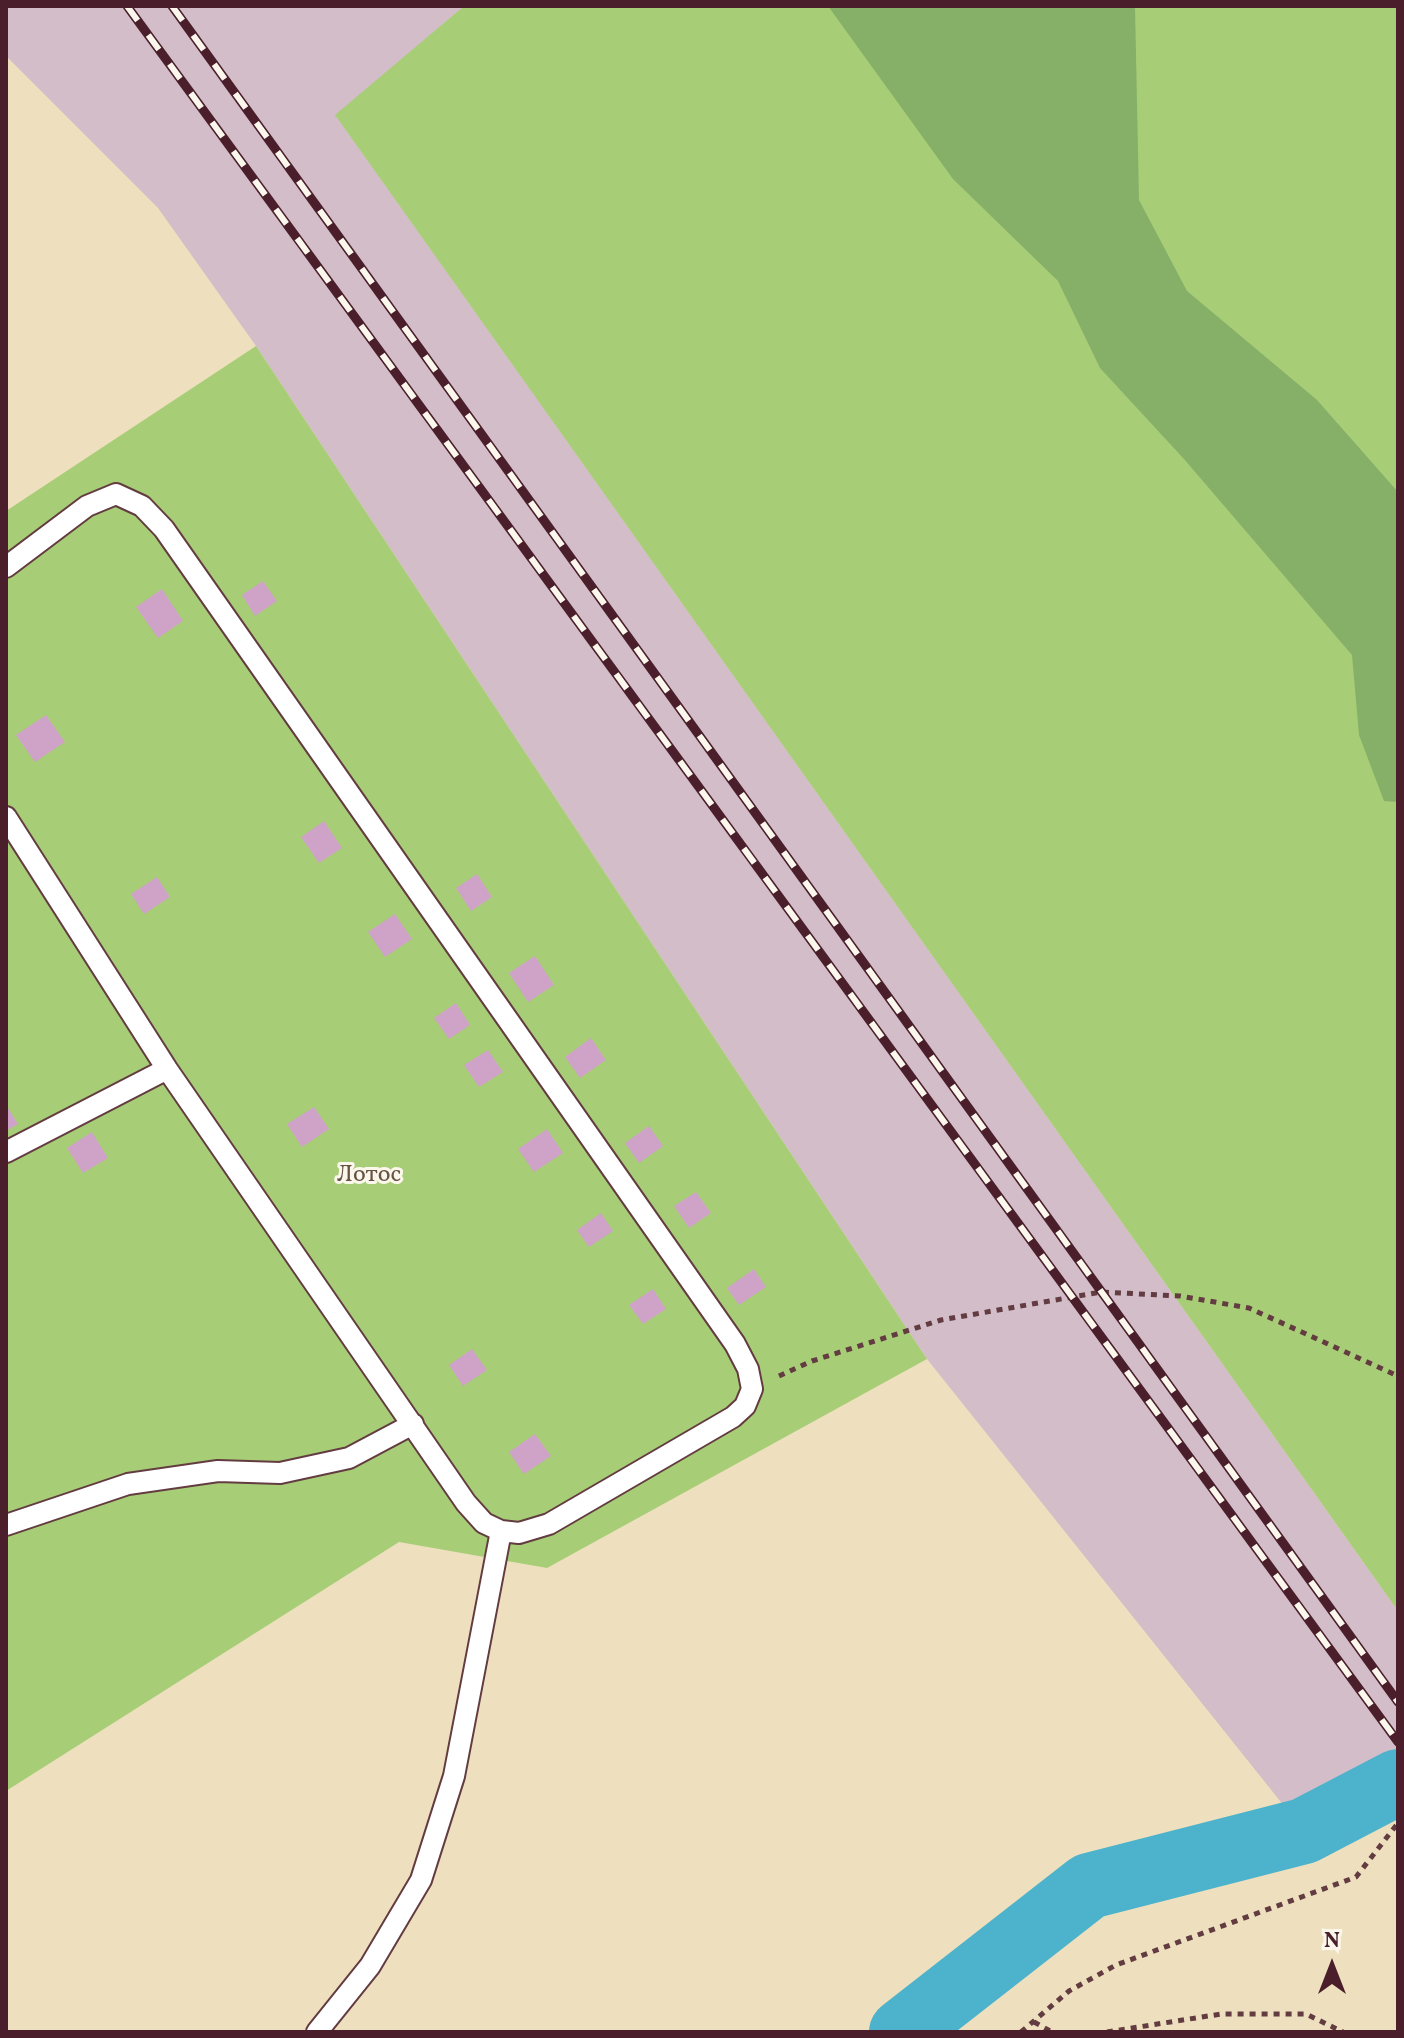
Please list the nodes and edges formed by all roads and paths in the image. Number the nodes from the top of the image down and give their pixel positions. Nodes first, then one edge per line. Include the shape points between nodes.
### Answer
1 (6, 567) edge
2 (6, 817) edge
3 (167, 1069) junction
4 (6, 1152) edge
5 (1398, 1376) edge
6 (752, 1389) junction
7 (413, 1424) junction
8 (6, 1525) edge
9 (501, 1531) junction
10 (1398, 1823) edge
11 (1034, 2022) junction
12 (317, 2032) edge
13 (1021, 2032) edge
14 (1052, 2032) edge
15 (1107, 2032) edge
16 (1343, 2032) edge

1 - 6 lane via 87,506 116,494 142,506 164,529 735,1344
2 - 3 lane
3 - 4 lane
3 - 7 lane
5 - 6 path via 1249,1308 1180,1296 1101,1292 941,1320 812,1361
6 - 9 lane via 733,1417 549,1524 519,1533
7 - 8 lane via 349,1458 280,1473 218,1471 128,1484
7 - 9 lane via 466,1503 484,1523
9 - 12 lane via 454,1776 421,1880 370,1966
10 - 11 path via 1356,1877 1116,1965 1069,1991
11 - 13 path
11 - 14 path
15 - 16 path via 1221,2014 1306,2014

